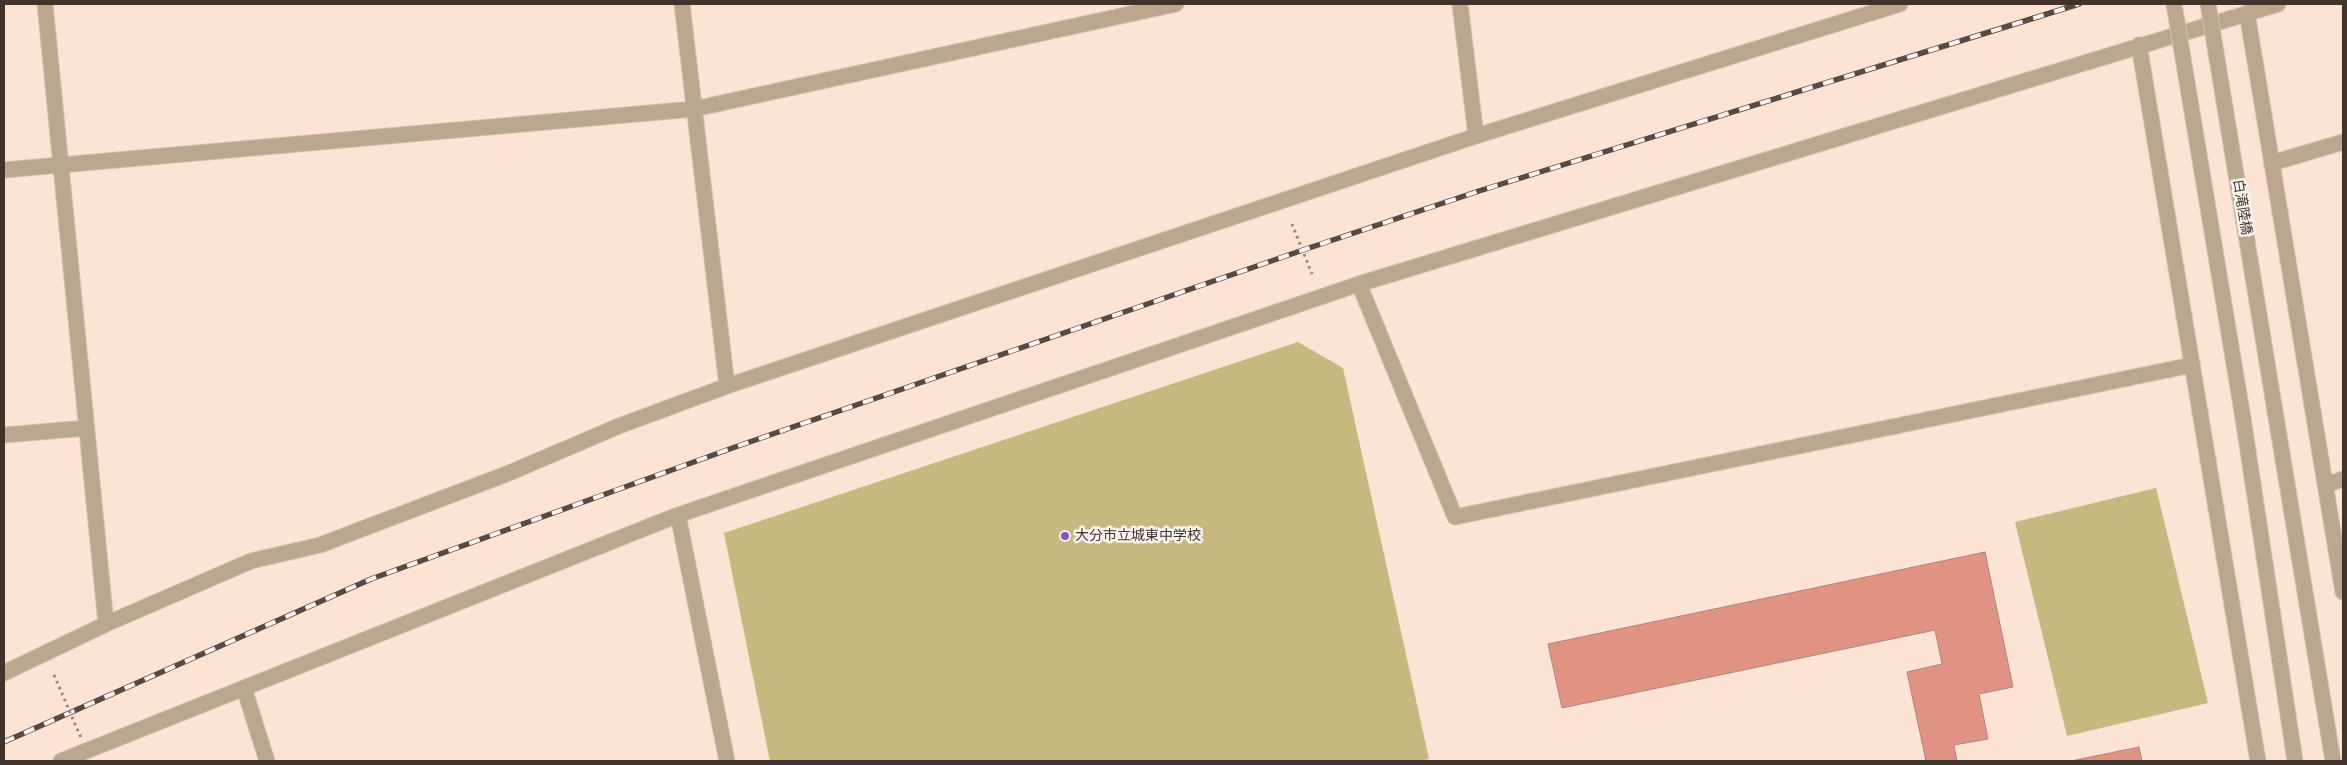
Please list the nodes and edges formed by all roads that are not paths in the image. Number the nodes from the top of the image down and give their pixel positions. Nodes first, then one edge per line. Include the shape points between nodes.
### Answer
1 (46, 4) edge
2 (682, 4) edge
3 (1176, 4) edge
4 (1460, 4) edge
5 (1900, 4) edge
6 (2174, 4) edge
7 (2208, 4) edge
8 (2278, 4) edge
9 (2247, 13) junction
10 (2139, 45) junction
11 (694, 109) junction
12 (1476, 136) junction
13 (2343, 142) edge
14 (2272, 163) junction
15 (61, 165) junction
16 (4, 170) edge
17 (1359, 284) junction
18 (2192, 365) junction
19 (727, 386) junction
20 (87, 428) junction
21 (4, 435) edge
22 (2343, 479) edge
23 (2326, 485) junction
24 (678, 515) junction
25 (2343, 592) edge
26 (106, 624) junction
27 (4, 673) edge
28 (244, 688) junction
29 (61, 761) edge
30 (267, 761) edge
31 (727, 761) edge
32 (2258, 761) edge
33 (2295, 761) edge
34 (2333, 761) edge

1 - 15 street
2 - 11 street
3 - 11 street
4 - 12 street
5 - 12 street
6 - 33 street, bridge via 2243,418
7 - 34 street, 白滝陸橋, bridge
8 - 9 street
9 - 10 street
9 - 14 street
10 - 17 street
10 - 18 street
11 - 15 street
11 - 19 street
12 - 19 street
13 - 14 street
14 - 23 street
15 - 16 street
15 - 20 street
17 - 18 street via 1455,517
17 - 24 street
18 - 32 street
19 - 26 street via 320,545 251,561
20 - 21 street
20 - 26 street
22 - 23 street
23 - 25 street
24 - 28 street
24 - 31 street
26 - 27 street
28 - 29 street
28 - 30 street

